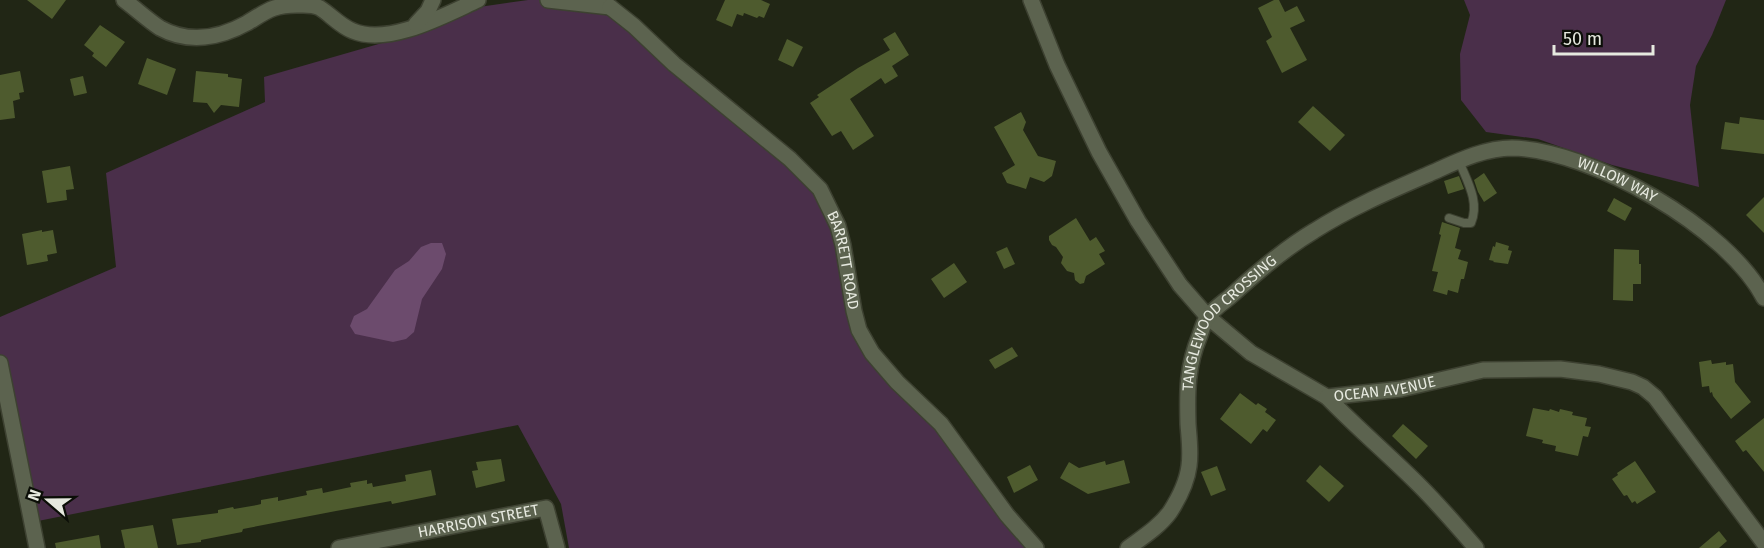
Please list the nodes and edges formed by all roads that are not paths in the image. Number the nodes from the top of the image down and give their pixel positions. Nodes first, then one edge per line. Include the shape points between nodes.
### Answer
1 (124, 0) edge
2 (433, 0) edge
3 (478, 0) edge
4 (548, 0) edge
5 (1032, 0) edge
6 (611, 3) edge
7 (270, 4) edge
8 (411, 28) junction
9 (1459, 161) junction
10 (1434, 172) joint
11 (1449, 218) dead end
12 (1764, 298) edge
13 (1208, 317) junction
14 (0, 363) edge
15 (1327, 397) junction
16 (4, 399) edge
17 (1764, 543) edge
18 (37, 548) edge
19 (339, 548) edge
20 (557, 548) edge
21 (1036, 548) edge
22 (1128, 548) edge
23 (1476, 548) edge

1 - 7 street via 160,27 192,38 228,33
2 - 8 street
3 - 8 street
4 - 6 street
5 - 13 street, OCEAN AVENUE via 1057,64 1121,192 1180,285
6 - 21 street, BARRETT ROAD via 682,71 790,159 820,189 838,226 859,330 872,353 940,424
7 - 8 street via 313,5 352,31 366,35
9 - 10 street, WILLOW WAY
9 - 11 lane via 1475,205 1473,218 1471,223
9 - 12 street, WILLOW WAY via 1498,149 1538,151 1561,156 1635,186 1727,250
10 - 13 street, TANGLEWOOD CROSSING via 1367,201 1314,231 1261,268
13 - 15 street, OCEAN AVENUE via 1251,353
13 - 22 street, TANGLEWOOD CROSSING via 1189,371 1190,459 1181,491 1159,524
14 - 16 street
15 - 17 street, OCEAN AVENUE via 1401,389 1483,370 1560,369 1632,382 1655,397
15 - 23 street via 1422,488
16 - 18 street
19 - 20 street, HARRISON STREET via 546,508

